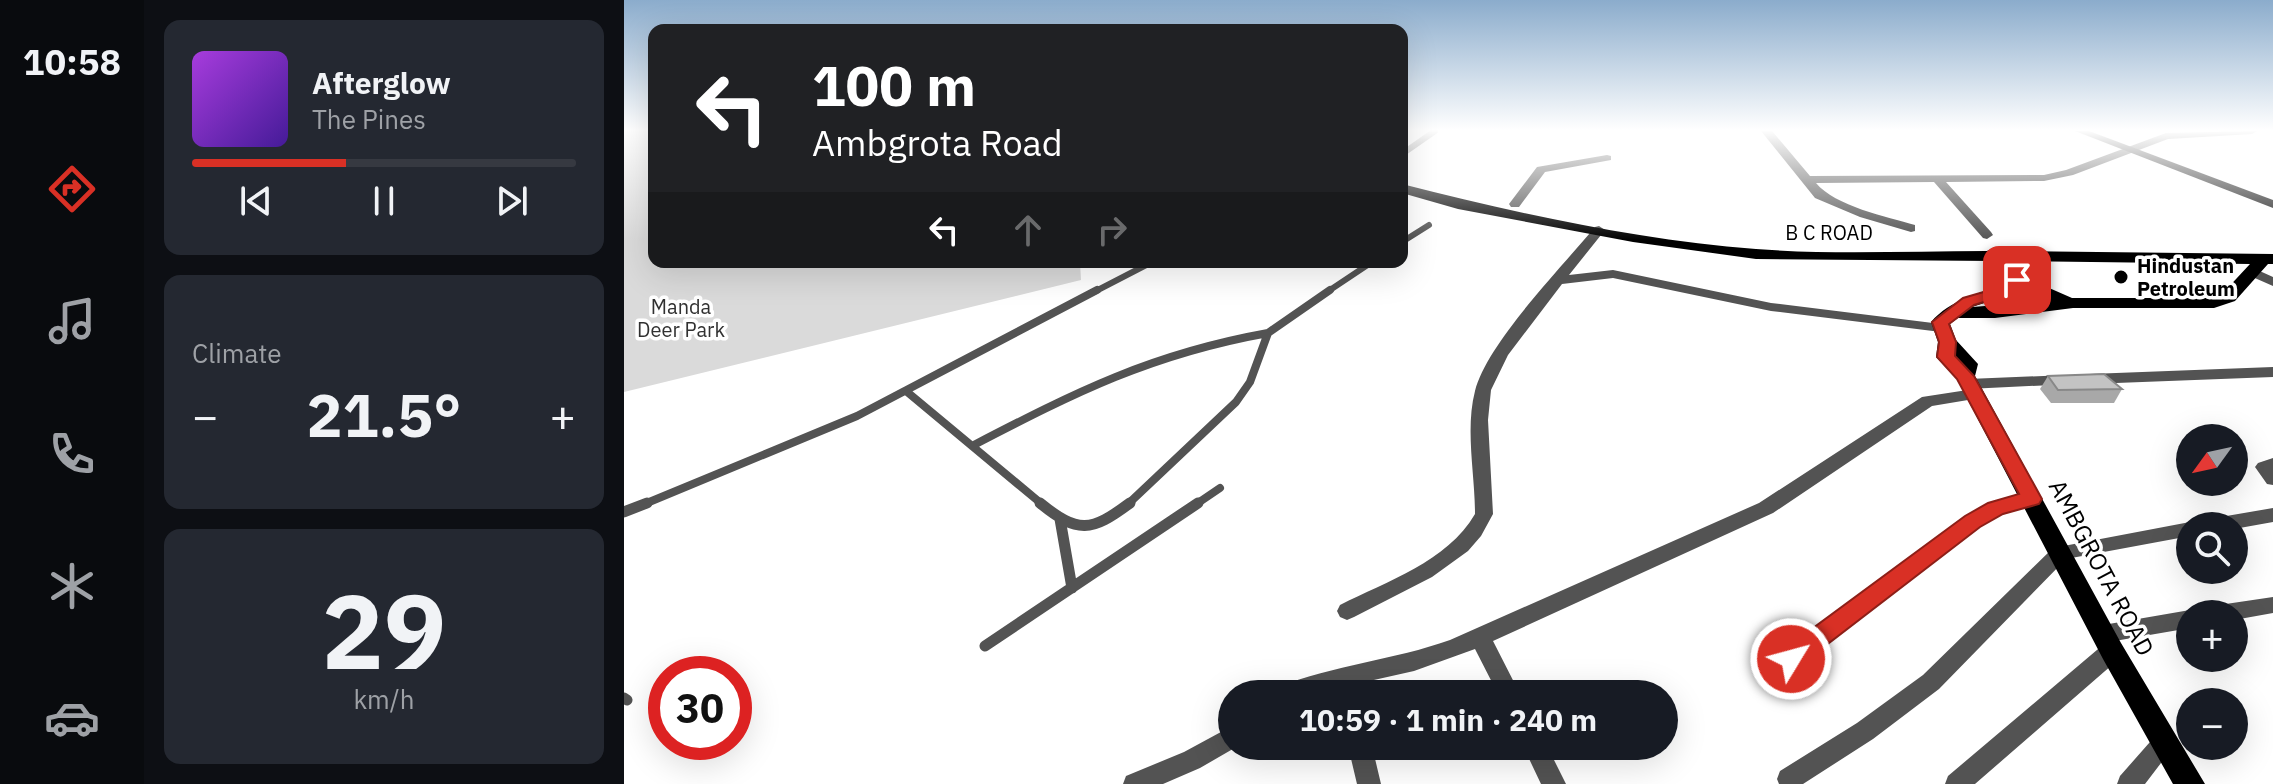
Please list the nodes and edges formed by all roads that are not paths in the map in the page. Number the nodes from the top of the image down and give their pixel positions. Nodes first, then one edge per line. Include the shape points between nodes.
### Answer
1 (1549, 168) edge
2 (1795, 168) edge
3 (2080, 168) edge
4 (2181, 168) joint
5 (1408, 180) edge
6 (1805, 180) junction
7 (1938, 180) junction
8 (1408, 190) edge
9 (2273, 193) edge
10 (1515, 204) junction
11 (2273, 204) edge
12 (1429, 225) dead end
13 (1911, 228) dead end
14 (1599, 230) junction
15 (1408, 238) edge
16 (1992, 246) junction
17 (2265, 259) edge
18 (1141, 268) edge
19 (1363, 268) edge
20 (1560, 280) junction
21 (2017, 280) junction
22 (2273, 282) edge
23 (2073, 303) junction
24 (1946, 327) junction
25 (1268, 333) junction
26 (2273, 372) edge
27 (1969, 385) junction
28 (906, 391) junction
29 (972, 446) junction
30 (2273, 464) edge
31 (2273, 479) edge
32 (1220, 488) dead end
33 (2032, 499) junction
34 (624, 512) edge
35 (2273, 515) edge
36 (1060, 519) junction
37 (2248, 519) edge
38 (2176, 532) edge
39 (2060, 553) junction
40 (1072, 588) junction
41 (2273, 605) edge
42 (2248, 609) edge
43 (1347, 611) dead end
44 (2176, 623) edge
45 (1480, 637) junction
46 (2108, 643) junction
47 (985, 646) dead end
48 (1768, 676) dead end
49 (1363, 680) edge
50 (1502, 680) edge
51 (2165, 742) junction
52 (1218, 745) edge
53 (1363, 760) edge
54 (1542, 760) edge
55 (1789, 779) dead end
56 (1135, 784) edge
57 (1369, 784) edge
58 (1554, 784) edge
59 (1957, 784) edge
60 (2129, 784) edge
61 (2190, 784) edge

1 - 10 street via 1541,169
2 - 6 street
3 - 7 street via 2058,176
4 - 9 main road
4 - 11 main road
5 - 10 main road
6 - 7 street
6 - 13 street via 1836,203
7 - 16 street
8 - 14 main road, B C ROAD
10 - 16 main road via 1679,235 1761,244
12 - 15 lane
14 - 16 main road, B C ROAD via 1756,254
14 - 20 street
16 - 17 main road, B C ROAD
16 - 21 main road
17 - 22 street
17 - 23 main road via 2229,297 2214,303
18 - 28 lane
19 - 25 lane
20 - 24 street via 1613,274 1771,307
20 - 43 street via 1485,380 1484,514 1479,528 1457,551
21 - 23 main road
21 - 24 main road via 2015,287 1968,302
23 - 24 main road via 1995,313
24 - 27 main road, AMBGROTA ROAD via 1946,357
25 - 29 lane via 1146,362
25 - 36 lane via 1252,380 1234,405 1124,507 1086,527
26 - 27 street
27 - 33 main road, AMBGROTA ROAD
27 - 45 street via 1928,401 1766,508
28 - 29 lane
28 - 34 lane via 811,437
29 - 36 lane
30 - 31 street via 2264,467
32 - 40 lane
33 - 39 main road, AMBGROTA ROAD
33 - 48 street via 1973,521
35 - 37 street
36 - 40 lane
38 - 39 street
39 - 46 main road, AMBGROTA ROAD
39 - 55 street via 1931,682
40 - 47 lane
41 - 42 street
44 - 46 street
45 - 49 street
45 - 50 street
46 - 51 main road, AMBGROTA ROAD
46 - 59 street
51 - 60 street
51 - 61 main road, AMBGROTA ROAD
52 - 56 street
53 - 57 street
54 - 58 street

